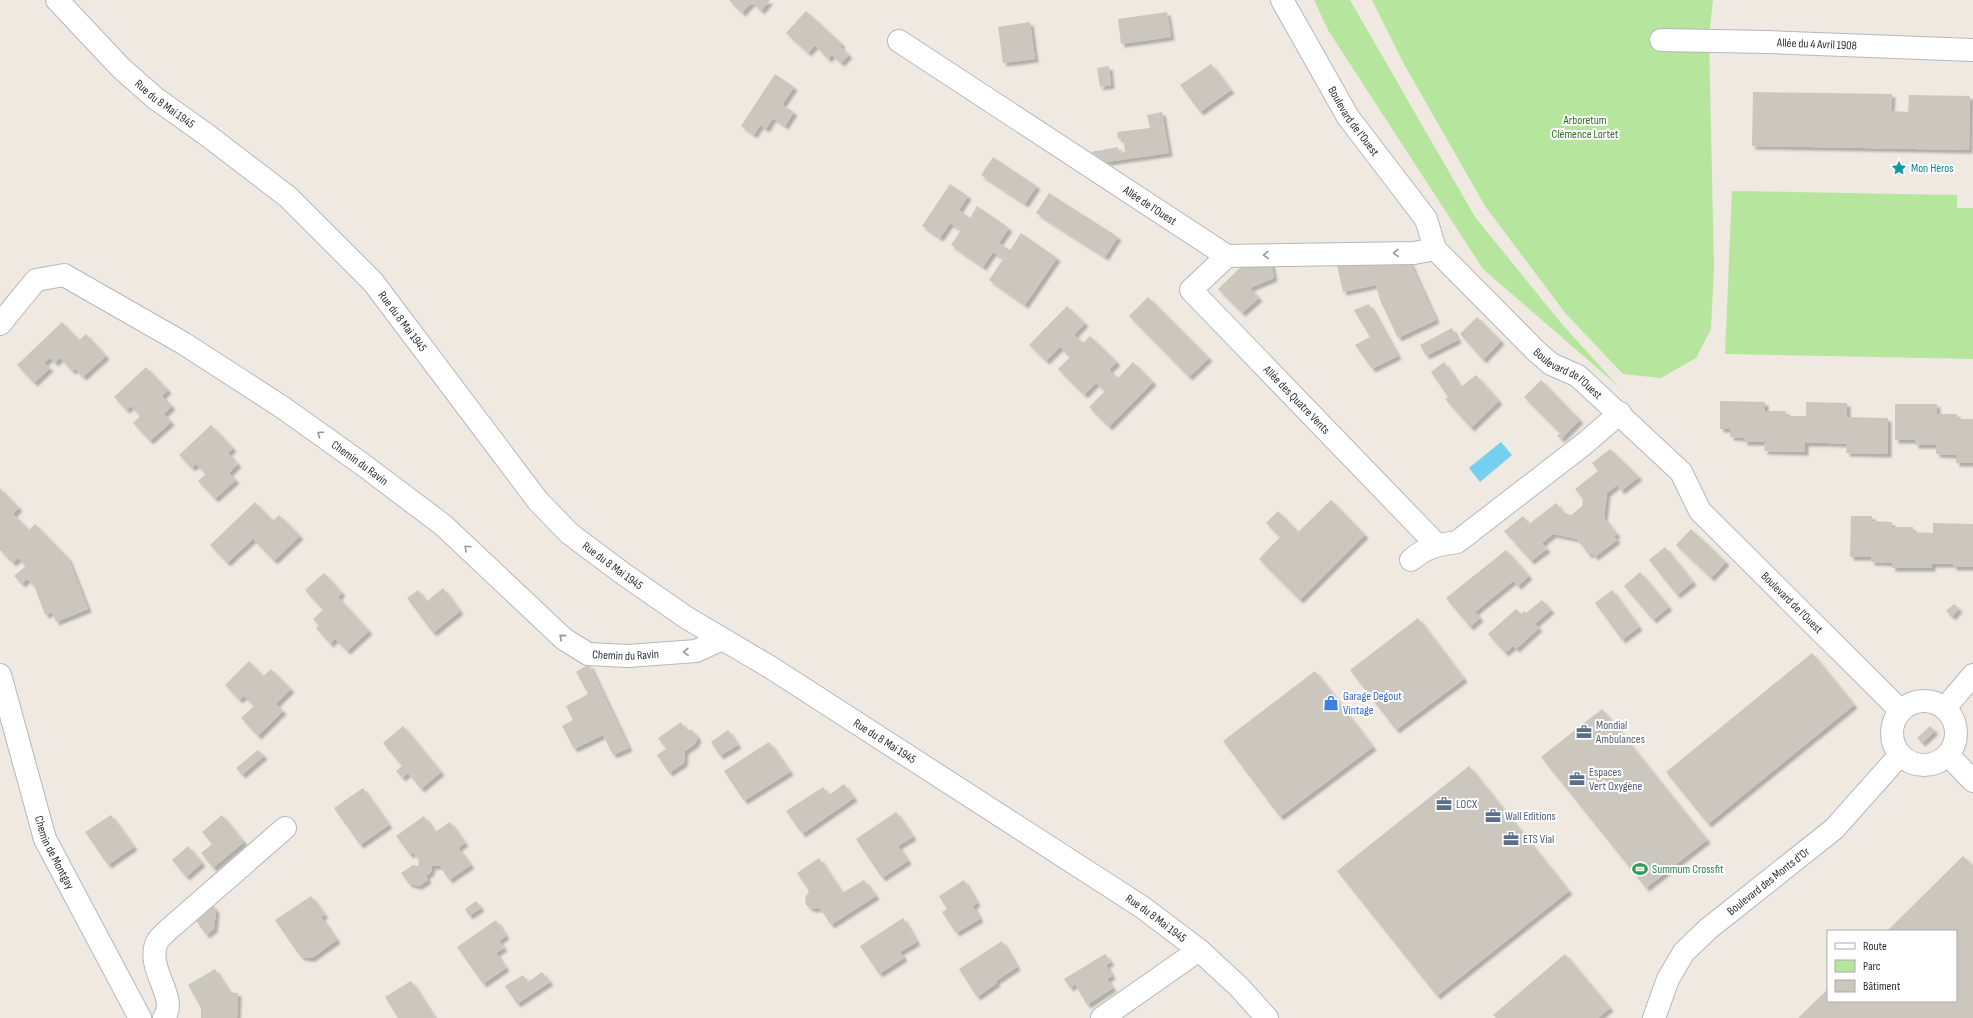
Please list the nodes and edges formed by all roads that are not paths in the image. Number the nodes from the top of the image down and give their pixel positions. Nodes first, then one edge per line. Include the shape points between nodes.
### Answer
1 (57, 0) edge
2 (1282, 0) edge
3 (1661, 40) dead end
4 (899, 41) dead end
5 (1973, 50) edge
6 (1435, 249) junction
7 (1227, 256) junction
8 (0, 324) edge
9 (1620, 413) junction
10 (1437, 546) junction
11 (1411, 560) dead end
12 (722, 639) junction
13 (0, 675) edge
14 (1973, 675) edge
15 (1945, 708) junction
16 (1901, 711) junction
17 (1900, 755) junction
18 (1948, 756) junction
19 (1973, 781) edge
20 (285, 828) dead end
21 (1199, 950) junction
22 (140, 1018) edge
23 (164, 1018) edge
24 (1102, 1018) edge
25 (1267, 1018) edge
26 (1654, 1018) edge

1 - 12 street, Rue du 8 Mai 1945 via 121,68 155,98 288,197 373,282 538,501 570,534 687,618
2 - 6 street, Boulevard de l'Ouest via 1348,117 1426,219
3 - 5 street, Allée du 4 Avril 1908
4 - 7 street, Allée de l'Ouest
6 -> 7 street via 1414,253
6 - 9 street, Boulevard de l'Ouest via 1551,364 1578,376
7 - 10 street, Allée des Quatre Vents via 1191,290
12 -> 8 street, Chemin du Ravin via 696,651 628,656 588,654 564,639 443,525 362,464 282,407 183,343 64,275 36,280
9 - 10 street via 1457,542
9 - 16 street, Boulevard de l'Ouest via 1681,472 1700,511
10 - 11 street via 1423,550
12 - 21 street, Rue du 8 Mai 1945 via 795,683 1142,907
13 - 22 street, Chemin de Montgay via 45,839
14 - 15 street
15 - 16 street via 1934,702 1922,701 1910,704
15 - 18 street via 1953,717 1957,728 1956,740
16 - 17 street via 1894,721 1892,733
17 - 18 street via 1909,762 1921,766 1933,765
17 - 26 street, Boulevard des Monts d'Or via 1834,829 1684,952 1668,979
18 - 19 street
20 - 23 street via 157,942 153,960 168,1001
21 - 24 street
21 - 25 street, Rue du 8 Mai 1945 via 1239,987

